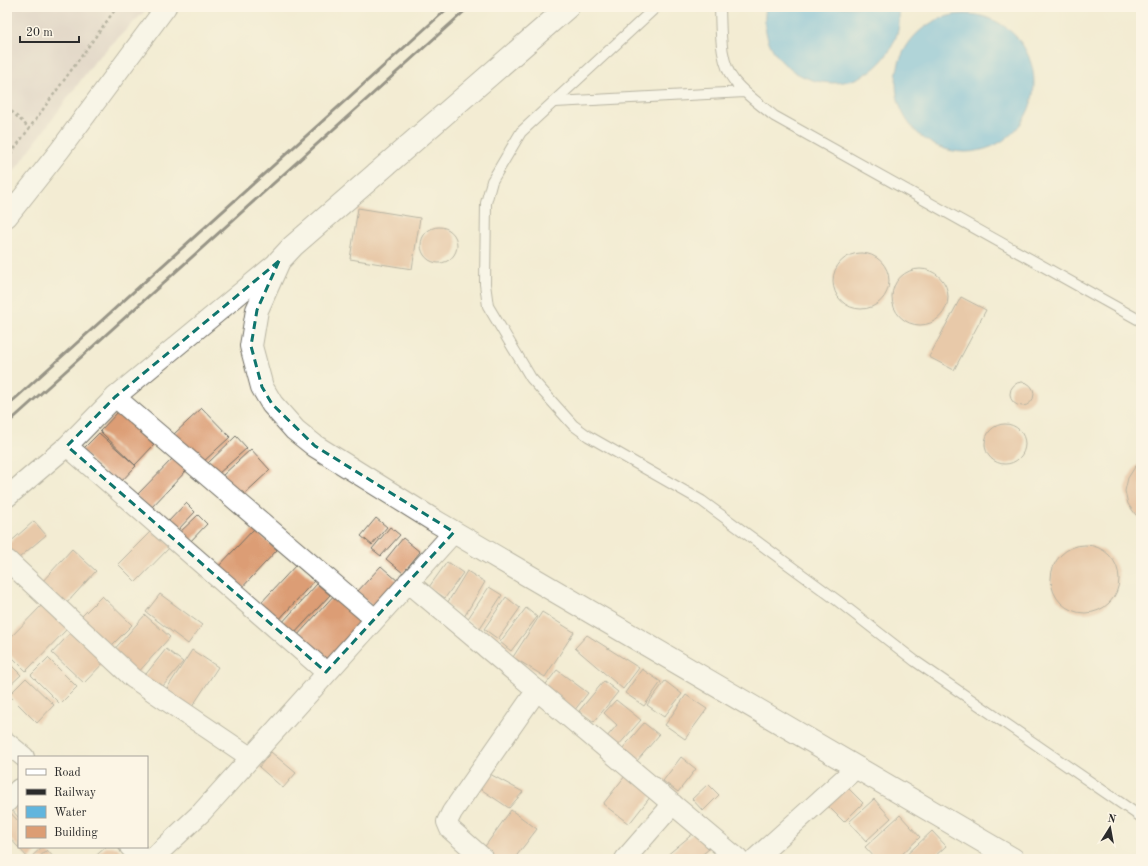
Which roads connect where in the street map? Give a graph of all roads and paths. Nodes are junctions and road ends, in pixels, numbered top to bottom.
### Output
1 (116, 7) edge
2 (166, 7) edge
3 (568, 7) edge
4 (656, 7) edge
5 (720, 7) edge
6 (744, 92) junction
7 (555, 102) junction
8 (7, 107) edge
9 (29, 128) junction
10 (7, 159) edge
11 (7, 217) edge
12 (279, 261) junction
13 (1141, 322) edge
14 (115, 397) junction
15 (66, 446) junction
16 (7, 496) edge
17 (454, 532) junction
18 (7, 560) edge
19 (408, 582) junction
20 (375, 619) junction
21 (326, 672) junction
22 (537, 690) junction
23 (7, 743) edge
24 (23, 756) edge
25 (250, 757) junction
26 (857, 767) junction
27 (18, 790) edge
28 (7, 802) edge
29 (673, 804) junction
30 (1141, 817) edge
31 (131, 848) edge
32 (1010, 858) edge
33 (145, 859) edge
34 (152, 859) edge
35 (484, 859) edge
36 (625, 859) edge
37 (738, 859) edge
38 (755, 859) edge

1 - 9 path
2 - 11 street
3 - 12 street
4 - 7 lane
5 - 6 lane
6 - 7 lane
6 - 13 lane
7 - 30 lane
8 - 9 path
9 - 10 path
12 - 14 street
12 - 17 street
14 - 15 street
14 - 20 street
15 - 16 street
15 - 21 street
17 - 19 street
17 - 26 street
18 - 25 street
19 - 20 street
19 - 22 street
20 - 21 street
21 - 25 street
22 - 29 street
22 - 35 street
23 - 24 street
25 - 34 street
26 - 32 street
26 - 38 street
27 - 28 street
29 - 36 street
29 - 37 street
31 - 33 street

